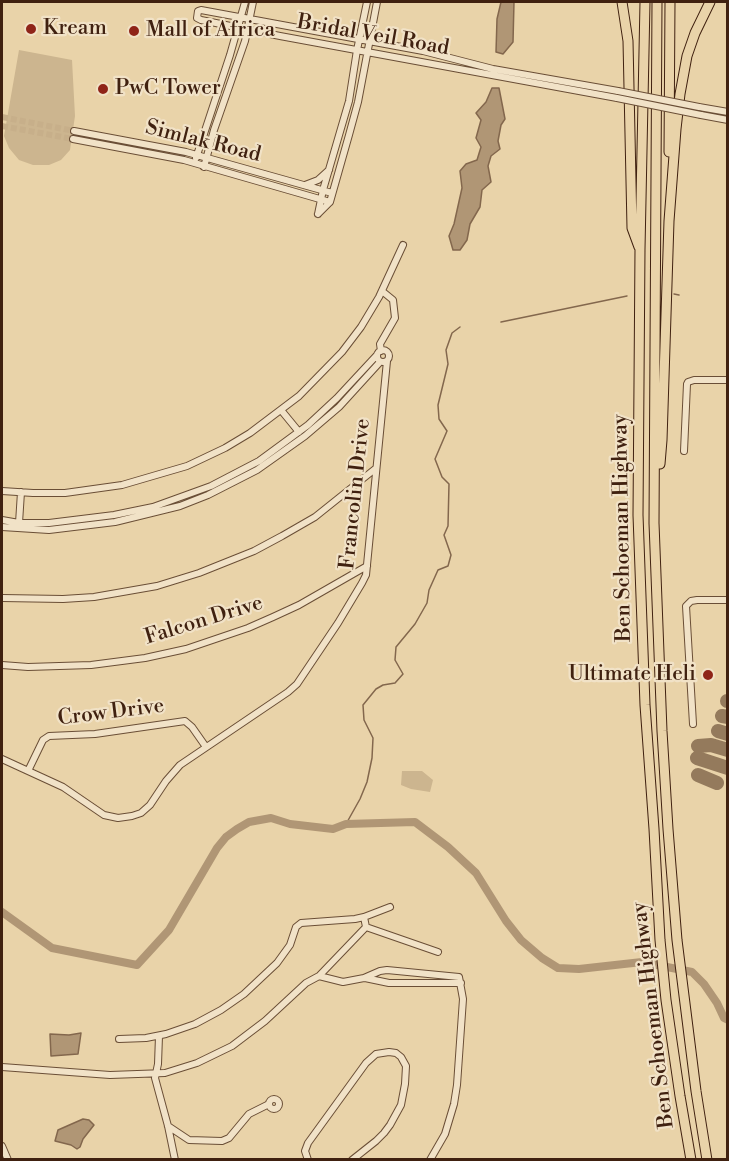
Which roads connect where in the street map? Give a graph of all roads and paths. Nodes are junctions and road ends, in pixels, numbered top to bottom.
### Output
1 (245, 2) edge
2 (253, 2) edge
3 (367, 2) edge
4 (377, 2) edge
5 (622, 2) edge
6 (645, 2) edge
7 (657, 2) edge
8 (670, 2) edge
9 (710, 2) edge
10 (240, 18) junction
11 (249, 20) junction
12 (238, 28) junction
13 (247, 30) junction
14 (360, 39) junction
15 (370, 41) junction
16 (357, 50) junction
17 (367, 52) junction
18 (617, 94) junction
19 (700, 111) junction
20 (728, 112) edge
21 (728, 120) edge
22 (196, 155) junction
23 (206, 158) junction
24 (194, 164) junction
25 (204, 167) junction
26 (329, 170) junction
27 (304, 185) junction
28 (323, 190) junction
29 (332, 193) junction
30 (321, 200) junction
31 (330, 202) junction
32 (669, 221) junction
33 (403, 245) dead end
34 (640, 249) junction
35 (382, 291) junction
36 (381, 357) junction
37 (728, 380) edge
38 (281, 410) junction
39 (299, 432) junction
40 (289, 444) junction
41 (684, 451) dead end
42 (375, 469) junction
43 (225, 478) junction
44 (228, 486) junction
45 (2, 491) edge
46 (21, 492) junction
47 (178, 498) junction
48 (180, 506) junction
49 (115, 519) junction
50 (2, 520) edge
51 (19, 523) junction
52 (654, 523) junction
53 (2, 527) edge
54 (49, 527) junction
55 (367, 566) junction
56 (2, 598) edge
57 (728, 600) edge
58 (2, 665) edge
59 (693, 724) dead end
60 (206, 747) junction
61 (2, 759) edge
62 (28, 771) junction
63 (390, 907) dead end
64 (364, 917) junction
65 (366, 927) junction
66 (438, 952) dead end
67 (404, 972) junction
68 (319, 976) junction
69 (364, 978) junction
70 (460, 980) junction
71 (403, 983) junction
72 (159, 1036) junction
73 (119, 1039) dead end
74 (2, 1067) edge
75 (155, 1075) junction
76 (269, 1104) dead end
77 (168, 1126) junction
78 (2, 1146) edge
79 (5, 1158) edge
80 (175, 1160) edge
81 (308, 1160) edge
82 (352, 1160) edge
83 (430, 1160) edge
84 (691, 1160) edge
85 (707, 1160) edge

1 - 10 street
2 - 11 street
3 - 14 street
4 - 15 street
5 - 34 highway
6 - 34 highway, Ben Schoeman Highway
7 - 52 highway, Ben Schoeman Highway
8 - 32 highway
9 - 32 highway
10 - 11 street, Bridal Veil Road
10 - 12 street
10 - 12 street, Bridal Veil Road
11 - 13 street
11 - 14 street, Bridal Veil Road
12 - 13 street, Bridal Veil Road
12 - 22 street
13 - 16 street, Bridal Veil Road
13 - 23 street
14 - 15 street, Bridal Veil Road
14 - 16 street
15 - 17 street
15 - 18 street, Bridal Veil Road
16 - 17 street, Bridal Veil Road
16 - 26 street
17 - 18 street, Bridal Veil Road
17 - 29 street
18 - 19 street, Bridal Veil Road, bridge
19 - 20 street, Bridal Veil Road
19 - 21 street, Bridal Veil Road
22 - 23 street, Simlak Road
22 - 24 street
22 - 24 street, Simlak Road
23 - 25 street
23 - 27 street, Simlak Road
24 - 25 street, Simlak Road
25 - 30 street, Simlak Road
26 - 27 street
26 - 28 street
27 - 28 street, Simlak Road
28 - 29 street, Simlak Road
28 - 30 street
29 - 31 street
30 - 31 street
30 - 31 street
32 - 52 highway
33 - 35 street
34 - 84 highway, Ben Schoeman Highway
35 - 36 street
35 - 38 street
36 - 39 street
36 - 40 street
36 - 42 street, Francolin Drive
37 - 41 street
38 - 39 street
38 - 46 street
39 - 40 street
40 - 43 street
40 - 44 street
42 - 55 street, Francolin Drive
42 - 56 street
43 - 44 street
43 - 47 street
44 - 48 street
45 - 46 street
46 - 51 street
47 - 48 street
47 - 49 street
48 - 49 street
49 - 54 street
50 - 51 street
51 - 54 street
52 - 85 highway, Ben Schoeman Highway
53 - 54 street
55 - 58 street, Falcon Drive
55 - 60 street, Francolin Drive
57 - 59 street
60 - 62 street, Crow Drive
60 - 62 street, Francolin Drive
61 - 62 street, Francolin Drive
63 - 64 street
64 - 65 street
64 - 72 street
65 - 66 street
65 - 68 street
67 - 69 street
67 - 70 street
67 - 71 street
68 - 69 street
68 - 75 street
69 - 71 street
70 - 71 street
70 - 83 street
72 - 73 street
72 - 75 street
74 - 75 street
75 - 77 street
76 - 77 street
77 - 80 street
78 - 79 street
81 - 82 street

